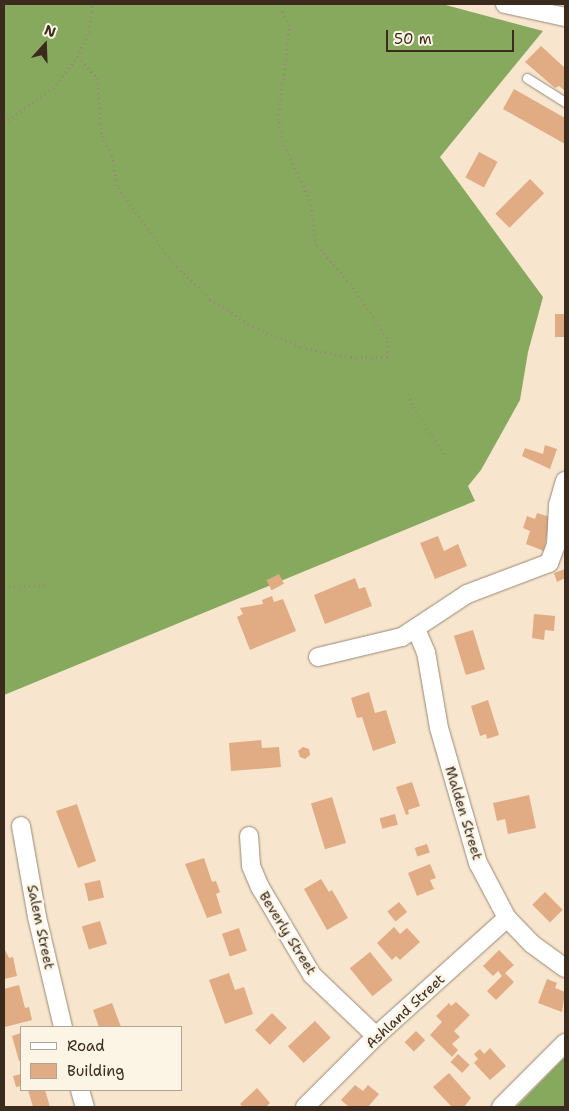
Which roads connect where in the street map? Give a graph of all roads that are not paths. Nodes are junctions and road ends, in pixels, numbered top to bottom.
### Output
1 (505, 4) edge
2 (565, 17) edge
3 (527, 78) dead end
4 (565, 102) edge
5 (565, 481) edge
6 (416, 629) junction
7 (318, 656) dead end
8 (22, 826) dead end
9 (249, 836) dead end
10 (507, 918) junction
11 (565, 968) edge
12 (63, 1026) edge
13 (376, 1036) junction
14 (565, 1043) edge
15 (80, 1091) edge
16 (85, 1107) edge
17 (305, 1107) edge
18 (500, 1107) edge

1 - 2 street
3 - 4 lane
5 - 6 street
6 - 7 street
6 - 10 street, Malden Street
8 - 12 street, Salem Street
9 - 13 street, Beverly Street
10 - 11 street, Malden Street
10 - 13 street, Ashland Street
13 - 17 street, Ashland Street
14 - 18 street
15 - 16 street

